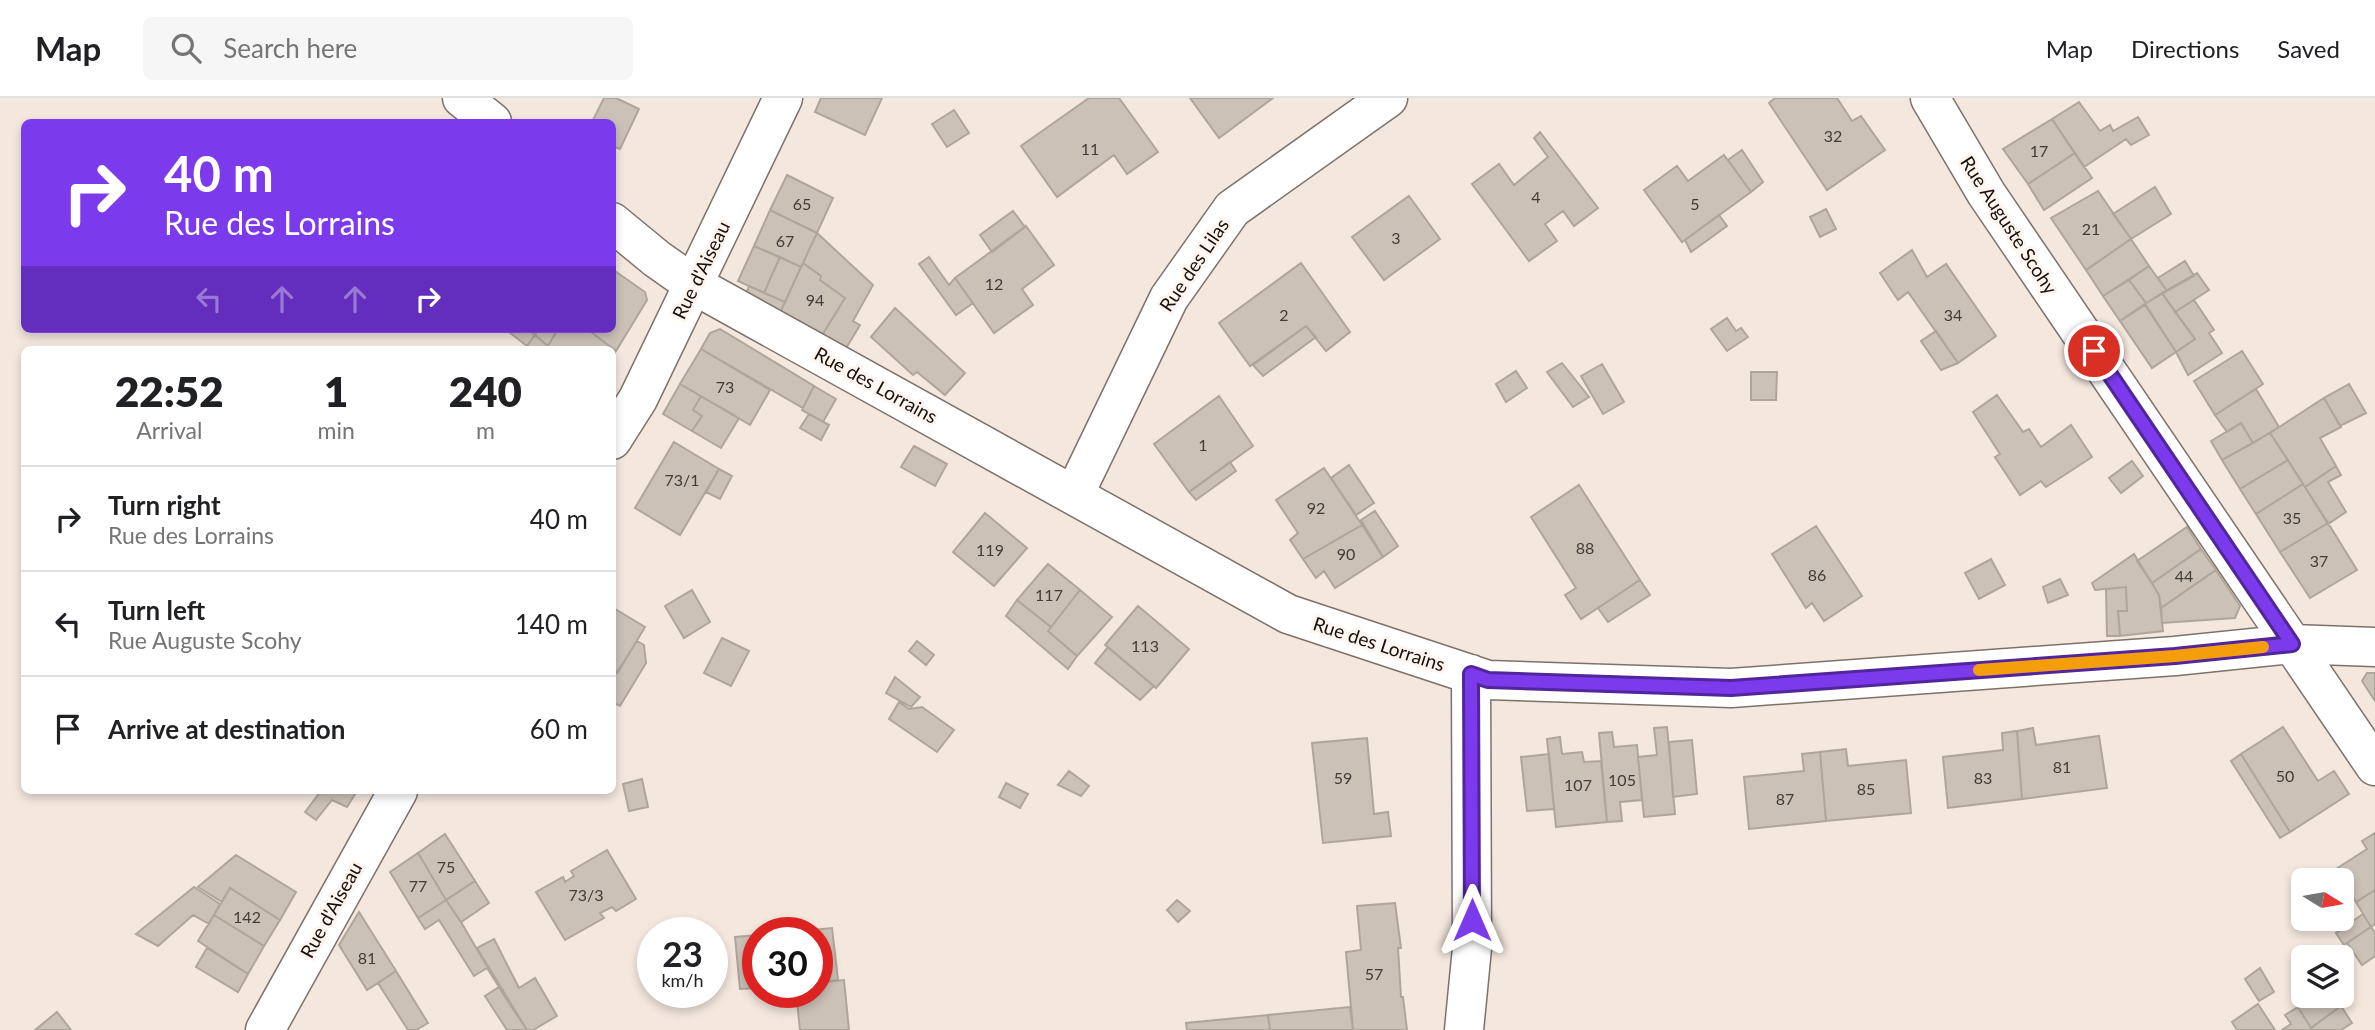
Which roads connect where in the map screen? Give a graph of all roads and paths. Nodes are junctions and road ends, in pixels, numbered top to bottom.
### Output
1 (462, 98) edge
2 (783, 98) edge
3 (1388, 98) edge
4 (1930, 98) edge
5 (488, 119) edge
6 (616, 225) edge
7 (694, 285) junction
8 (616, 434) edge
9 (1074, 495) junction
10 (2292, 644) junction
11 (2375, 648) edge
12 (1479, 677) junction
13 (2375, 766) edge
14 (396, 794) edge
15 (265, 1030) edge
16 (1465, 1030) edge

1 - 5 street
2 - 7 street, Rue d'Aiseau
3 - 9 street, Rue des Lilas
4 - 10 street, Rue Auguste Scohy
6 - 7 street, Rue des Lorrains
7 - 8 street, Rue d'Aiseau
7 - 9 street, Rue des Lorrains
9 - 12 street, Rue des Lorrains
10 - 11 street, Rue des Lorrains
10 - 12 street, Rue des Lorrains
10 - 13 street, Rue Auguste Scohy
12 - 16 street
14 - 15 street, Rue d'Aiseau

